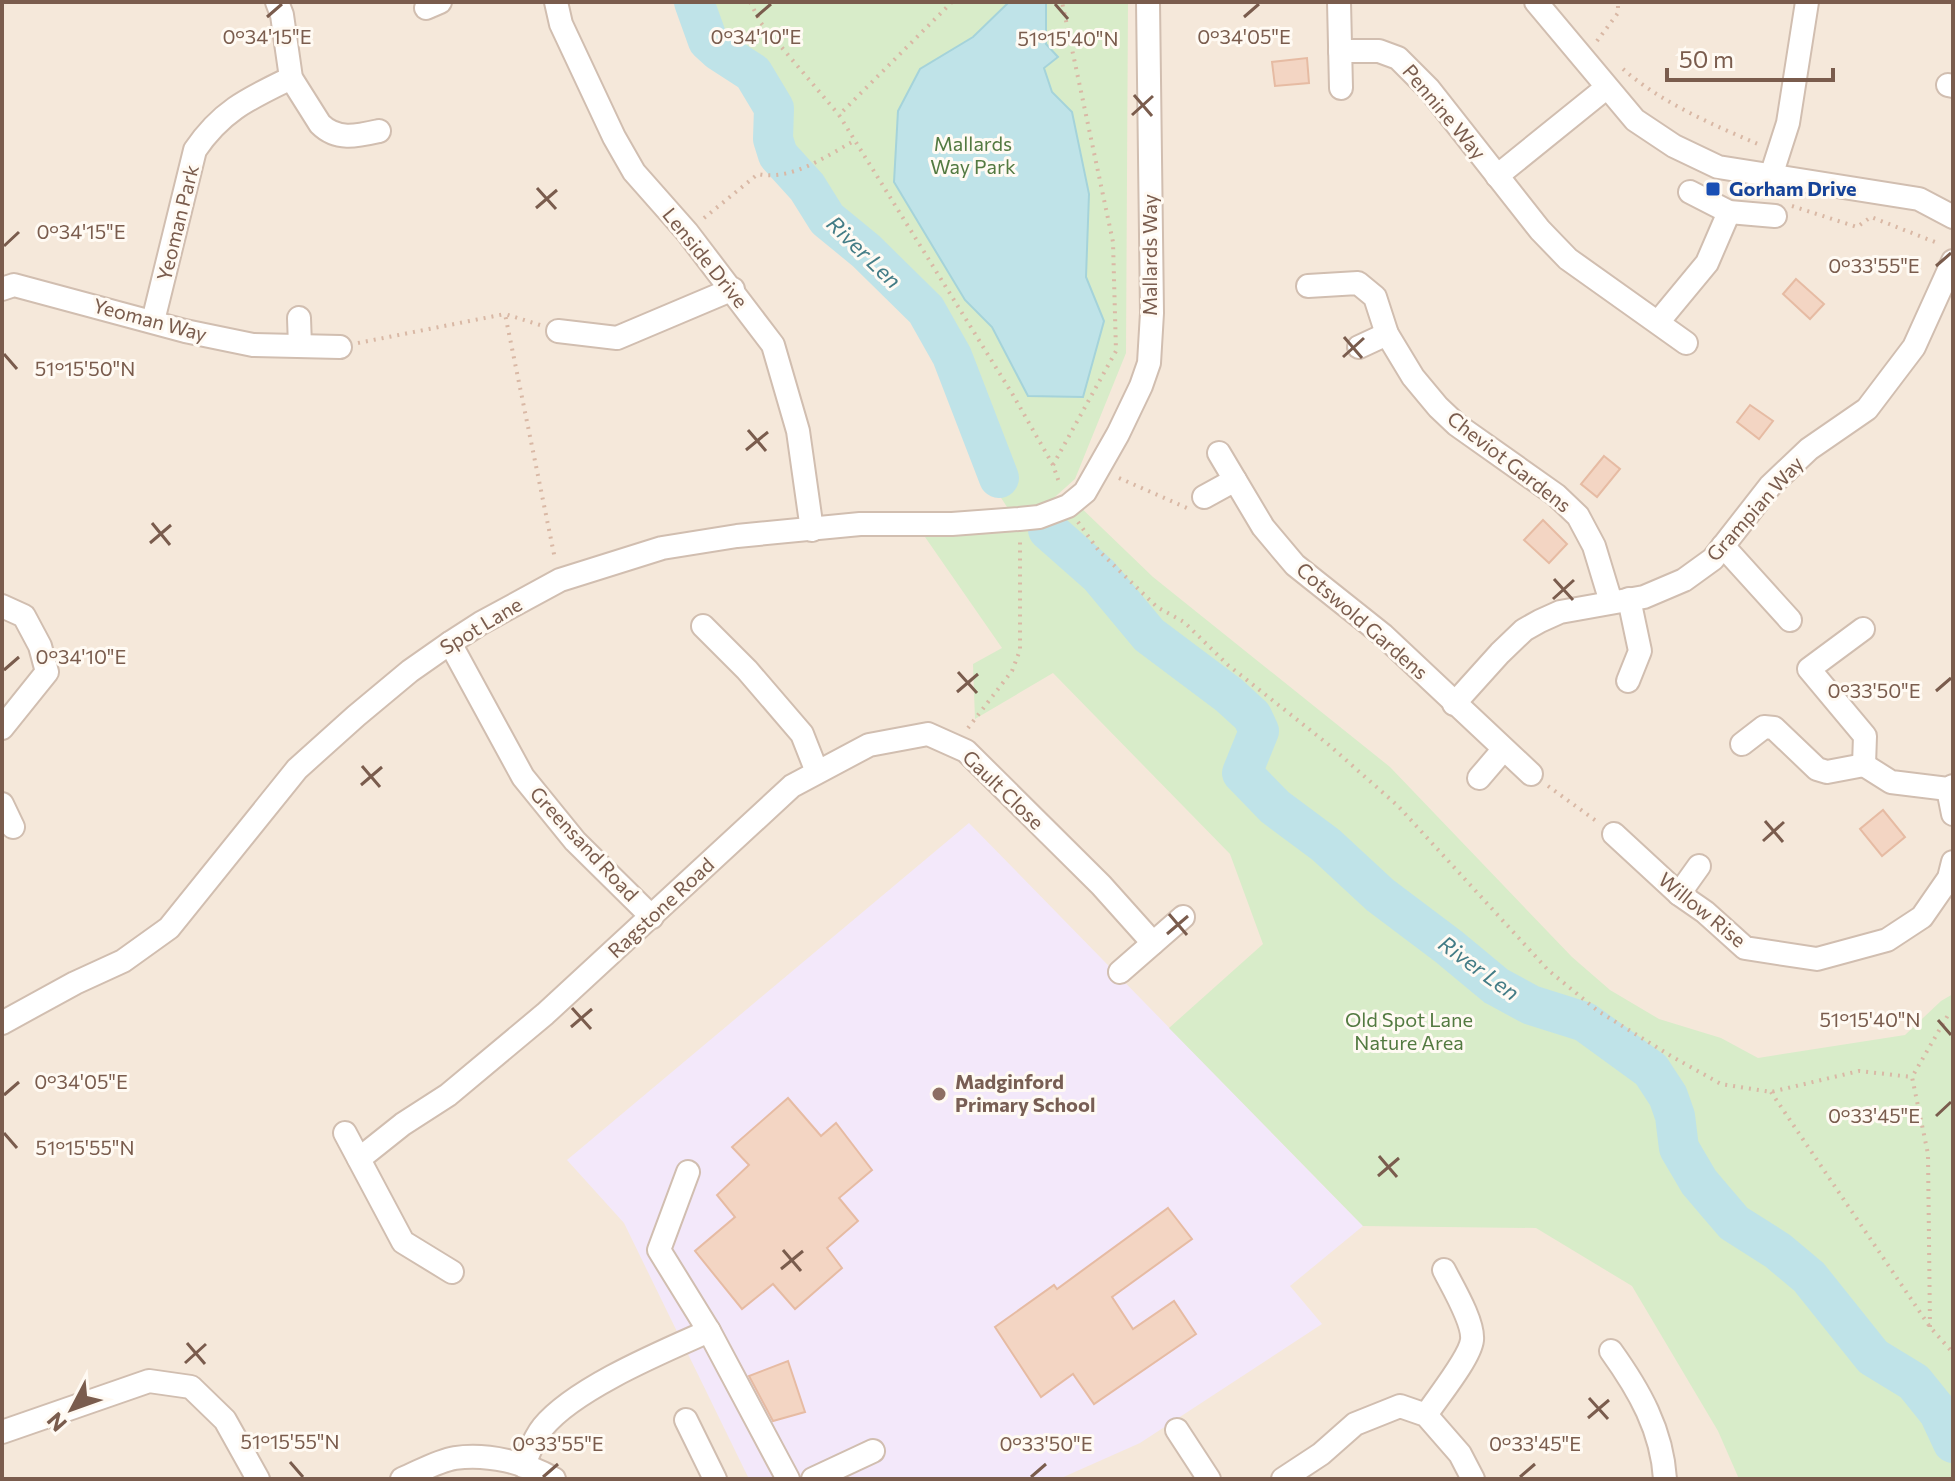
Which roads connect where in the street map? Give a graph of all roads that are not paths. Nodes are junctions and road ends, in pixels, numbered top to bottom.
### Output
1 (277, 2) edge
2 (556, 2) edge
3 (1148, 2) edge
4 (1339, 2) edge
5 (1536, 2) edge
6 (1807, 2) edge
7 (1340, 51) junction
8 (291, 78) junction
9 (1341, 88) dead end
10 (1606, 88) junction
11 (379, 131) dead end
12 (1497, 176) junction
13 (1771, 176) junction
14 (1690, 192) dead end
15 (1729, 212) junction
16 (1775, 216) road end
17 (1953, 217) edge
18 (1953, 261) edge
19 (1308, 286) dead end
20 (2, 289) edge
21 (733, 289) junction
22 (299, 318) dead end
23 (153, 321) junction
24 (1659, 321) junction
25 (558, 331) road end
26 (1387, 334) junction
27 (1686, 343) dead end
28 (300, 346) junction
29 (340, 347) road end
30 (1359, 347) dead end
31 (1219, 453) dead end
32 (1235, 480) junction
33 (1204, 497) road end
34 (1076, 499) joint
35 (812, 530) junction
36 (1723, 546) junction
37 (1620, 601) junction
38 (2, 606) edge
39 (1790, 620) dead end
40 (703, 626) dead end
41 (1863, 629) dead end
42 (450, 643) junction
43 (1628, 681) dead end
44 (1454, 704) junction
45 (2, 728) edge
46 (1742, 744) dead end
47 (1503, 750) junction
48 (1864, 765) junction
49 (817, 772) junction
50 (1531, 774) road end
51 (1479, 778) dead end
52 (1950, 788) edge
53 (2, 804) edge
54 (1953, 814) edge
55 (13, 827) dead end
56 (1614, 834) road end
57 (1953, 862) edge
58 (1699, 866) dead end
59 (1679, 894) junction
60 (652, 917) junction
61 (1183, 917) dead end
62 (1153, 943) junction
63 (1120, 972) dead end
64 (2, 1023) edge
65 (345, 1133) dead end
66 (359, 1159) junction
67 (688, 1172) dead end
68 (1444, 1270) dead end
69 (452, 1272) dead end
70 (709, 1331) junction
71 (1611, 1351) dead end
72 (1426, 1415) junction
73 (686, 1420) dead end
74 (1177, 1430) dead end
75 (2, 1432) edge
76 (873, 1451) dead end
77 (523, 1466) junction
78 (258, 1479) edge
79 (402, 1479) edge
80 (554, 1479) edge
81 (715, 1479) edge
82 (788, 1479) edge
83 (813, 1479) edge
84 (1209, 1479) edge
85 (1283, 1479) edge
86 (1473, 1479) edge
87 (1665, 1479) edge

1 - 8 street
2 - 21 street, Lenside Drive
3 - 34 street, Mallards Way
4 - 7 street
5 - 10 street
6 - 13 street
7 - 9 street
7 - 12 street, Pennine Way
8 - 11 street
8 - 23 street, Yeoman Park
10 - 12 street, Pennine Way
10 - 13 street
12 - 24 street, Pennine Way
13 - 17 street
14 - 15 street
15 - 16 street
15 - 24 street
18 - 36 street, Grampian Way
19 - 26 street, Cheviot Gardens
20 - 23 street, Yeoman Way
21 - 25 street
21 - 35 street, Lenside Drive
22 - 28 street
23 - 28 street, Yeoman Way
24 - 27 street, Pennine Way
26 - 30 street
26 - 37 street, Cheviot Gardens
28 - 29 street, Yeoman Way
31 - 32 street, Cotswold Gardens
32 - 33 street
32 - 44 street, Cotswold Gardens
34 - 35 street, Spot Lane
35 - 42 street, Spot Lane
36 - 37 street, Grampian Way
36 - 39 street
37 - 43 street, Cheviot Gardens
37 - 44 street, Grampian Way
38 - 45 street
40 - 49 street
41 - 48 street
42 - 60 street, Greensand Road
42 - 64 street, Spot Lane
44 - 47 street, Cotswold Gardens
46 - 48 street
47 - 50 street, Cotswold Gardens
47 - 51 street
48 - 52 street
49 - 60 street, Ragstone Road
49 - 62 street, Gault Close
52 - 54 street
53 - 55 street
56 - 59 street, Willow Rise
57 - 59 street, Willow Rise
58 - 59 street
60 - 66 street, Ragstone Road
61 - 62 street
62 - 63 street
65 - 66 street
66 - 69 street
67 - 70 street
68 - 72 street
70 - 77 street
70 - 82 street
71 - 87 street
72 - 85 street
72 - 86 street
73 - 81 street
74 - 84 street
75 - 78 street
76 - 83 street
77 - 79 street
77 - 80 street

